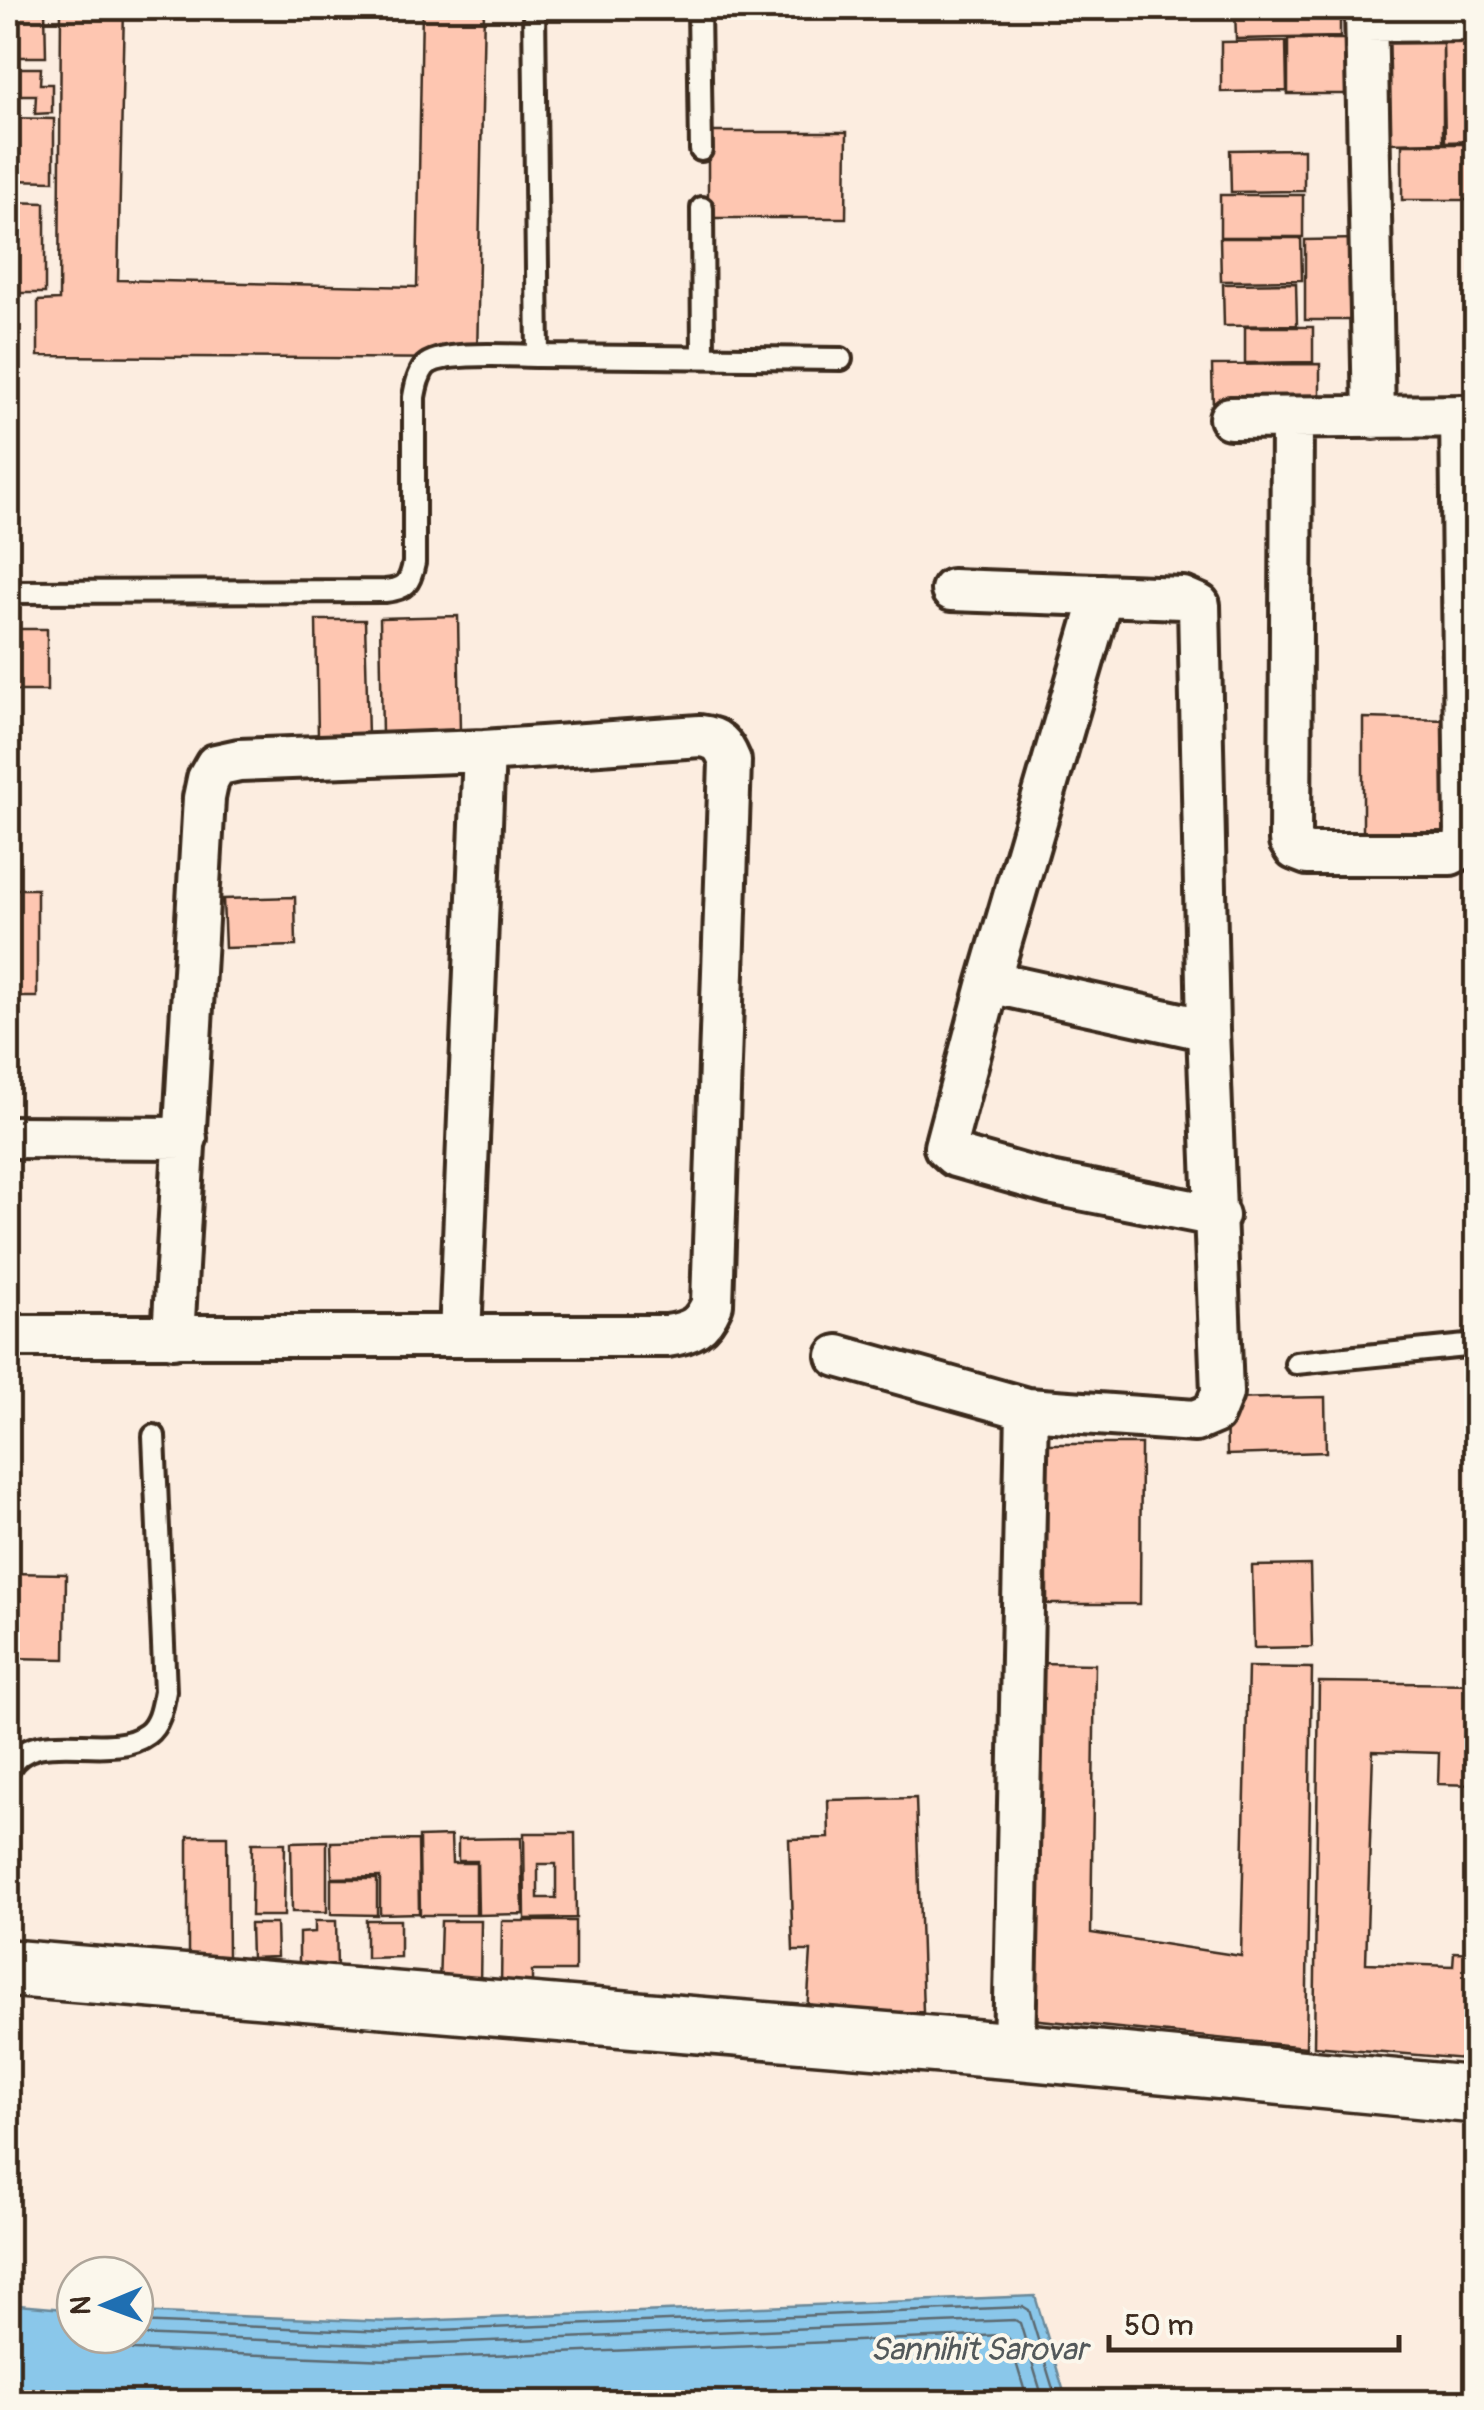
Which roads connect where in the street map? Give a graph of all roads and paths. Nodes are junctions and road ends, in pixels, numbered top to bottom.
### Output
1 (534, 8) edge
2 (700, 8) edge
3 (1366, 14) edge
4 (1476, 20) edge
5 (700, 150) dead end
6 (702, 208) dead end
7 (538, 356) junction
8 (703, 357) junction
9 (840, 359) dead end
10 (1469, 416) edge
11 (1230, 418) dead end
12 (1292, 418) junction
13 (1374, 418) junction
14 (952, 590) dead end
15 (8, 592) edge
16 (1102, 595) junction
17 (484, 751) junction
18 (988, 982) junction
19 (1208, 1030) junction
20 (8, 1137) edge
21 (186, 1138) junction
22 (1218, 1216) junction
23 (8, 1336) edge
24 (460, 1336) junction
25 (173, 1337) junction
26 (1476, 1345) edge
27 (838, 1356) dead end
28 (1296, 1363) dead end
29 (1027, 1409) junction
30 (154, 1436) dead end
31 (8, 1770) edge
32 (8, 1968) edge
33 (1014, 2051) junction
34 (1476, 2095) edge

1 - 7 lane
2 - 5 lane
3 - 4 street
3 - 13 street
6 - 8 lane
7 - 8 lane
7 - 15 lane
8 - 9 lane
10 - 12 street
10 - 13 street
11 - 12 street
12 - 13 street
14 - 16 street
16 - 18 street
16 - 19 street
17 - 21 street
17 - 24 street
17 - 24 street
18 - 19 street
18 - 22 street
19 - 22 street
20 - 21 street
21 - 25 street
22 - 29 street
23 - 25 street
24 - 25 street
26 - 28 lane
27 - 29 street
29 - 33 street
30 - 31 lane
32 - 33 street
33 - 34 street

